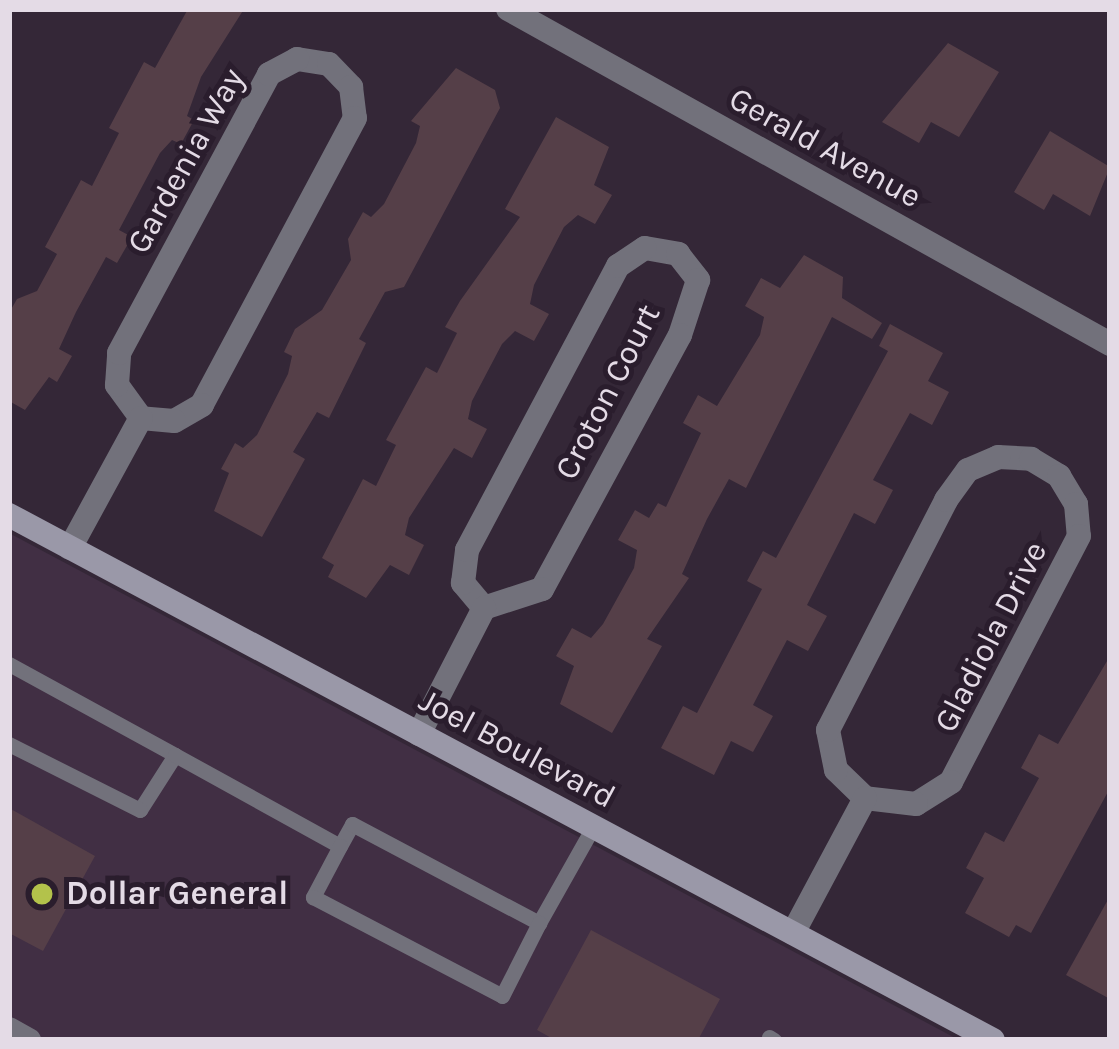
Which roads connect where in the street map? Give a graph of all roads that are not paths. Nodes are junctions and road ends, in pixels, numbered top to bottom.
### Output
1 (508, 9) edge
2 (1110, 344) edge
3 (141, 418) junction
4 (9, 515) edge
5 (70, 548) junction
6 (484, 608) junction
7 (9, 664) edge
8 (418, 734) junction
9 (9, 744) edge
10 (175, 755) junction
11 (865, 798) junction
12 (592, 827) junction
13 (340, 846) junction
14 (539, 923) junction
15 (793, 933) junction
16 (9, 1029) edge
17 (29, 1040) edge
18 (993, 1040) edge

1 - 2 street, Gerald Avenue
3 - 3 street, Gardenia Way
3 - 5 street
4 - 5 main road, Joel Boulevard
5 - 8 main road, Joel Boulevard
6 - 6 street, Croton Court
6 - 8 street
7 - 10 lane
8 - 12 main road, Joel Boulevard
9 - 10 lane
10 - 13 lane
11 - 11 street, Gladiola Drive
11 - 15 street
12 - 14 lane
12 - 15 main road, Joel Boulevard
13 - 14 lane
13 - 14 lane
15 - 18 main road, Joel Boulevard
16 - 17 street

